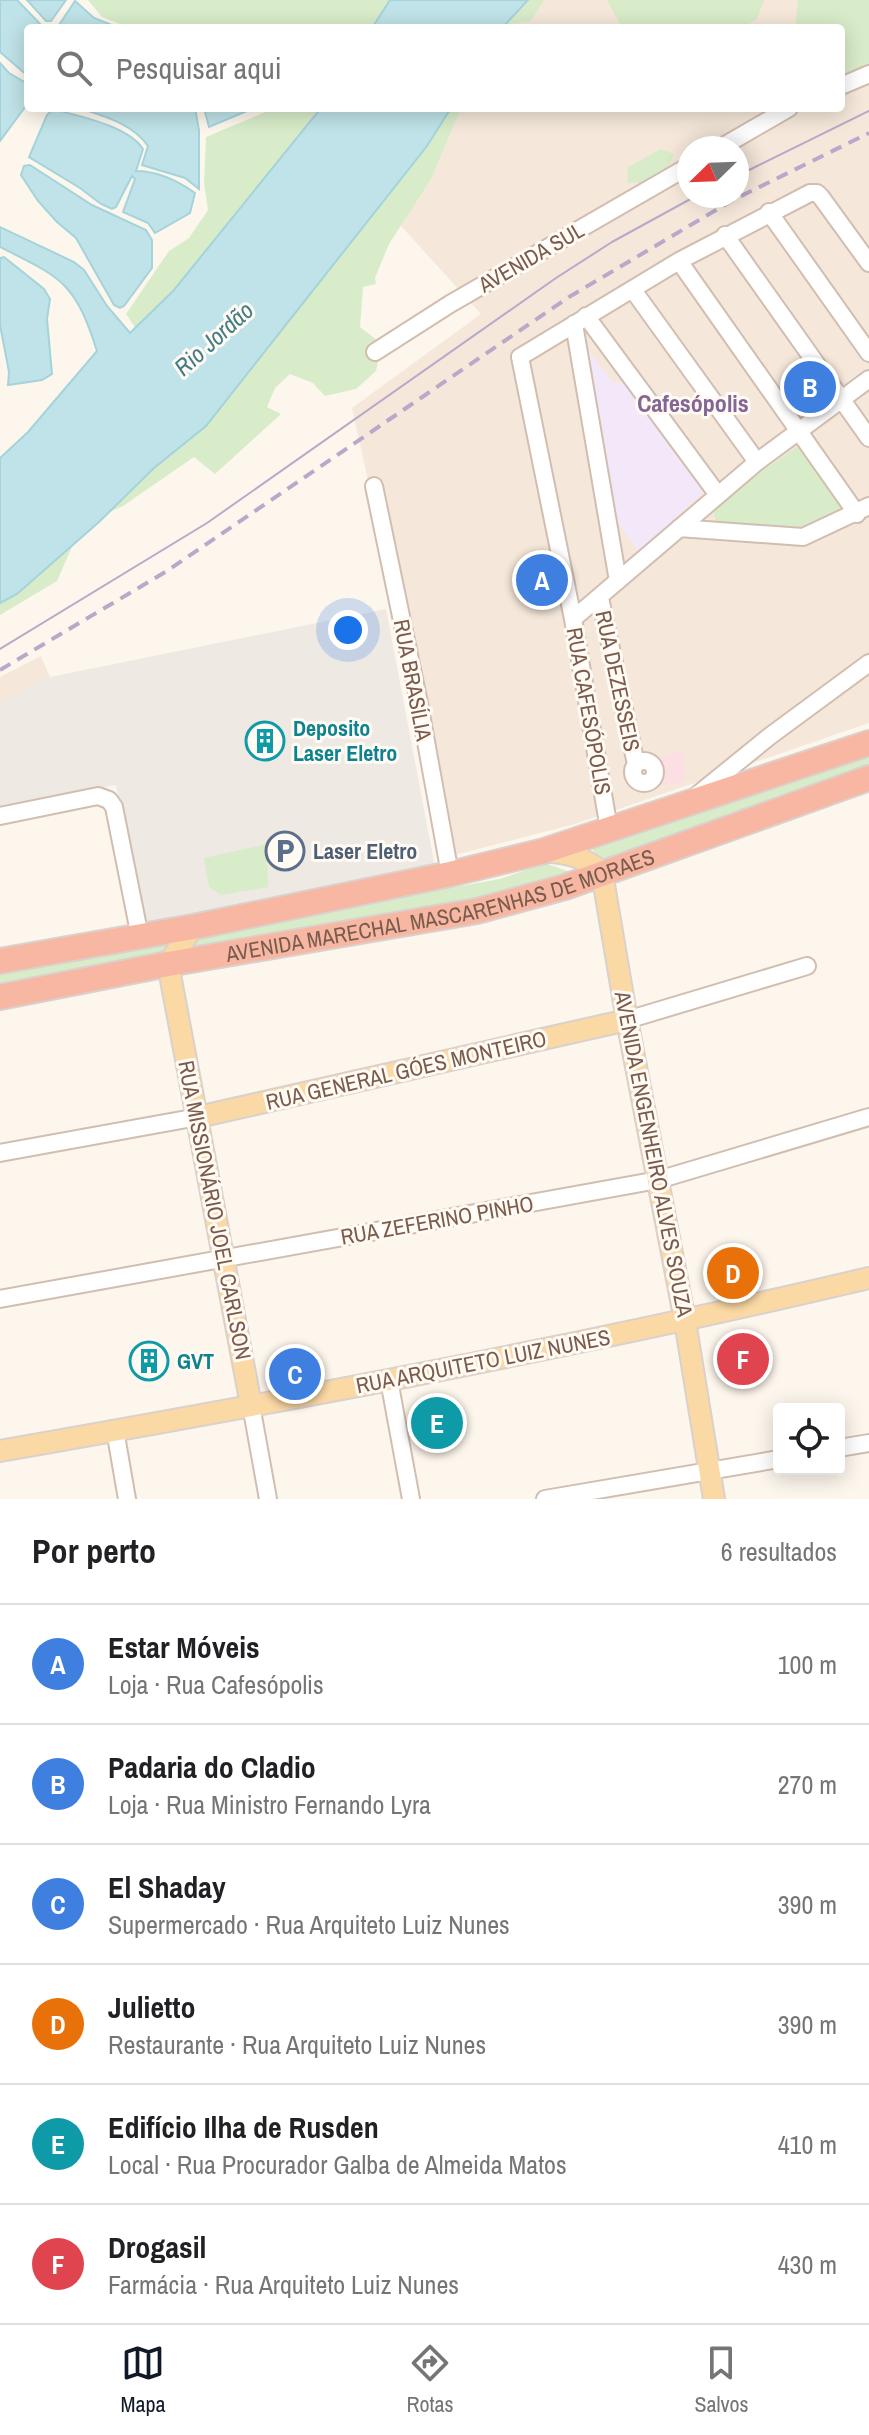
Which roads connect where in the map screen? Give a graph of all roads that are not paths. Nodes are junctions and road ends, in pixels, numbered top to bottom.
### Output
1 (869, 74) edge
2 (845, 84) edge
3 (782, 112) edge
4 (741, 136) edge
5 (677, 173) edge
6 (769, 212) junction
7 (725, 235) junction
8 (679, 261) junction
9 (869, 263) edge
10 (633, 290) junction
11 (580, 320) junction
12 (375, 352) dead end
13 (869, 353) edge
14 (869, 379) edge
15 (842, 399) junction
16 (799, 431) junction
17 (869, 438) edge
18 (757, 462) junction
19 (374, 486) dead end
20 (718, 495) junction
21 (863, 510) edge
22 (679, 528) junction
23 (618, 581) junction
24 (600, 598) junction
25 (573, 619) junction
26 (869, 663) edge
27 (869, 743) edge
28 (636, 764) dead end
29 (869, 778) edge
30 (685, 805) junction
31 (0, 816) edge
32 (609, 829) junction
33 (544, 851) junction
34 (602, 873) junction
35 (450, 874) junction
36 (193, 927) junction
37 (140, 937) junction
38 (0, 961) edge
39 (168, 964) junction
40 (807, 966) dead end
41 (0, 997) edge
42 (627, 1020) junction
43 (198, 1117) junction
44 (869, 1117) edge
45 (0, 1153) edge
46 (658, 1180) junction
47 (224, 1259) junction
48 (869, 1278) edge
49 (0, 1299) edge
50 (685, 1321) junction
51 (389, 1380) junction
52 (251, 1405) junction
53 (115, 1430) junction
54 (869, 1443) edge
55 (845, 1447) edge
56 (0, 1451) edge
57 (773, 1460) edge
58 (708, 1471) junction
59 (127, 1499) edge
60 (268, 1499) edge
61 (411, 1499) edge
62 (545, 1499) edge
63 (714, 1499) edge

1 - 2 street
3 - 4 street
5 - 12 street, AVENIDA SUL
6 - 7 street
6 - 9 street
6 - 13 street
7 - 8 street
7 - 15 street
8 - 10 street
8 - 16 street
10 - 11 street
10 - 18 street
11 - 20 street
11 - 23 street
11 - 25 street, RUA CAFESÓPOLIS
14 - 15 street
15 - 16 street
15 - 17 street
16 - 18 street
16 - 21 street
18 - 20 street
19 - 35 street, RUA BRASÍLIA
20 - 22 street
21 - 22 street
22 - 23 street
23 - 24 street
24 - 25 street
24 - 28 street, RUA DEZESSEIS
25 - 32 street, RUA CAFESÓPOLIS
26 - 30 street
27 - 30 highway, AVENIDA MARECHAL MASCARENHAS DE MORAES
29 - 34 highway, AVENIDA MARECHAL MASCARENHAS DE MORAES
30 - 32 highway, AVENIDA MARECHAL MASCARENHAS DE MORAES
31 - 37 street
32 - 33 highway, AVENIDA MARECHAL MASCARENHAS DE MORAES
33 - 34 main road
33 - 35 highway, AVENIDA MARECHAL MASCARENHAS DE MORAES
34 - 39 highway, AVENIDA MARECHAL MASCARENHAS DE MORAES
34 - 42 main road, AVENIDA ENGENHEIRO ALVES SOUZA
35 - 36 highway, AVENIDA MARECHAL MASCARENHAS DE MORAES
36 - 37 highway, AVENIDA MARECHAL MASCARENHAS DE MORAES
36 - 39 main road
37 - 38 highway, AVENIDA MARECHAL MASCARENHAS DE MORAES
39 - 41 highway, AVENIDA MARECHAL MASCARENHAS DE MORAES
39 - 43 main road, RUA MISSIONÁRIO JOEL CARLSON
40 - 42 street, RUA GENERAL GÓES MONTEIRO
42 - 43 main road, RUA GENERAL GÓES MONTEIRO
42 - 46 main road, AVENIDA ENGENHEIRO ALVES SOUZA
43 - 45 street, RUA GENERAL GÓES MONTEIRO
43 - 47 main road, RUA MISSIONÁRIO JOEL CARLSON
44 - 46 street, RUA ZEFERINO PINHO
46 - 47 street, RUA ZEFERINO PINHO
46 - 50 main road, AVENIDA ENGENHEIRO ALVES SOUZA
47 - 49 street, RUA ZEFERINO PINHO
47 - 52 main road, RUA MISSIONÁRIO JOEL CARLSON
48 - 50 main road, RUA ARQUITETO LUIZ NUNES
50 - 51 main road, RUA ARQUITETO LUIZ NUNES
50 - 58 main road, AVENIDA ENGENHEIRO ALVES SOUZA
51 - 52 main road, RUA ARQUITETO LUIZ NUNES
51 - 61 street
52 - 53 main road, RUA ARQUITETO LUIZ NUNES
52 - 60 street, RUA MISSIONÁRIO JOEL CARLSON
53 - 56 main road, RUA ARQUITETO LUIZ NUNES
53 - 59 street
54 - 55 street
57 - 58 street
58 - 62 street
58 - 63 main road, AVENIDA ENGENHEIRO ALVES SOUZA

